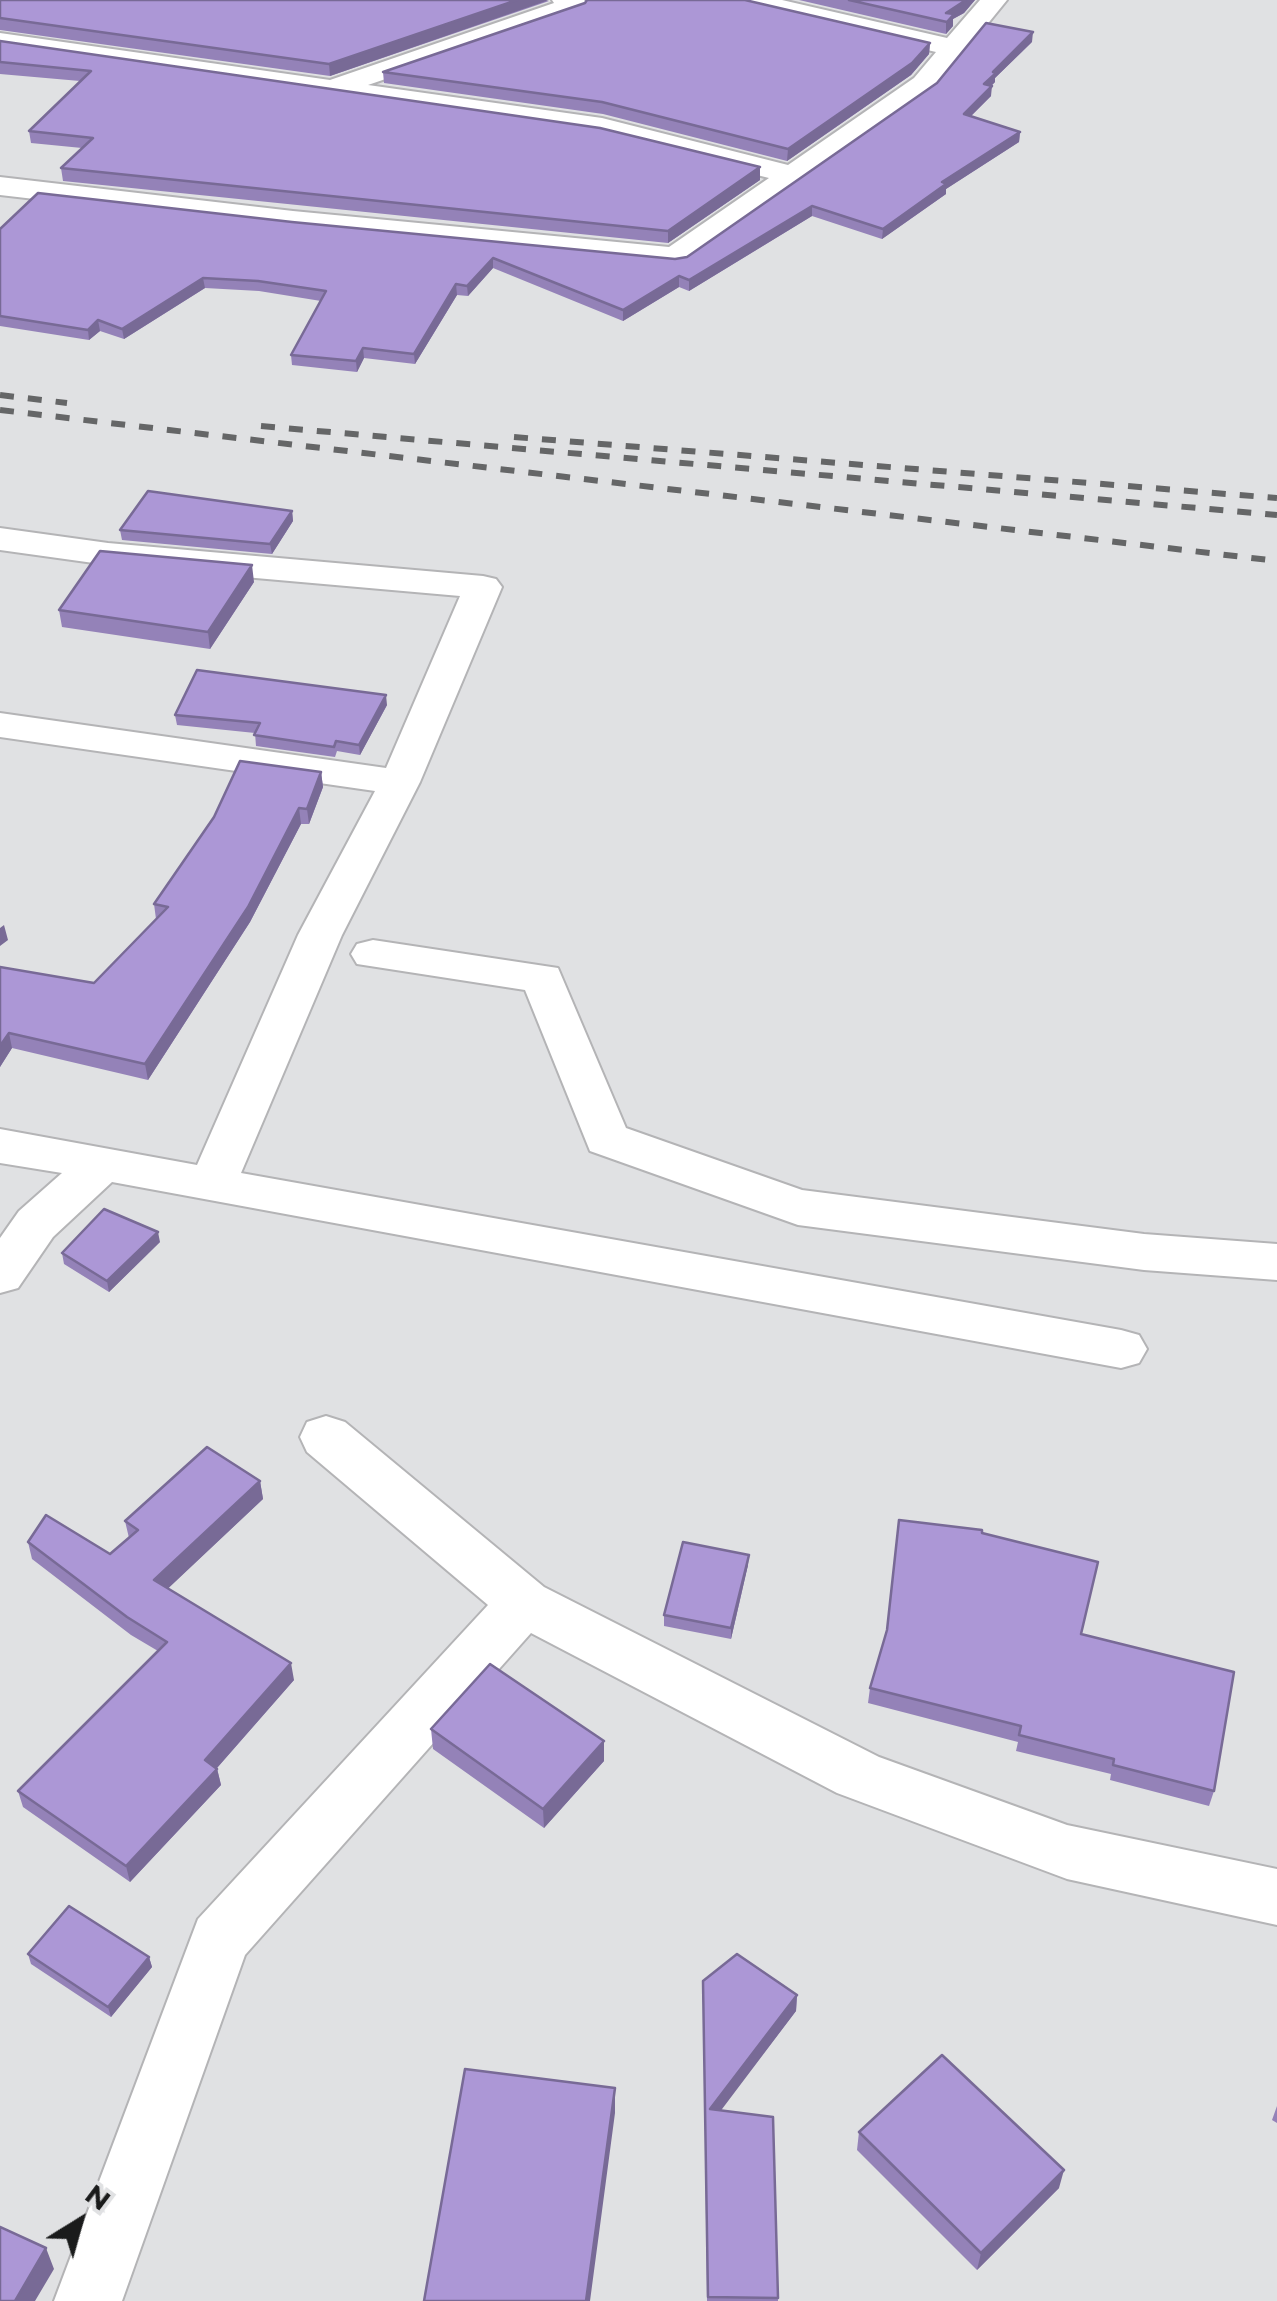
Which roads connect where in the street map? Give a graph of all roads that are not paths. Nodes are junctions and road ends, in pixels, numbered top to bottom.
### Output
1 (565, 0) edge
2 (747, 0) edge
3 (994, 0) edge
4 (0, 41) edge
5 (954, 48) junction
6 (332, 88) junction
7 (792, 176) junction
8 (0, 186) edge
9 (0, 538) edge
10 (0, 725) edge
11 (400, 782) junction
12 (373, 954) dead end
13 (0, 1146) edge
14 (103, 1162) junction
15 (212, 1185) junction
16 (1277, 1262) edge
17 (0, 1275) edge
18 (1122, 1348) dead end
19 (326, 1438) dead end
20 (524, 1603) junction
21 (1277, 1897) edge
22 (88, 2301) edge

1 - 6 street
2 - 5 street
3 - 5 street
4 - 6 street
5 - 7 street
6 - 7 street
7 - 8 street
9 - 11 street
10 - 11 street
11 - 15 street
12 - 16 street
13 - 14 street
14 - 15 street
14 - 17 street
15 - 18 street
19 - 20 street
20 - 21 street
20 - 22 street

